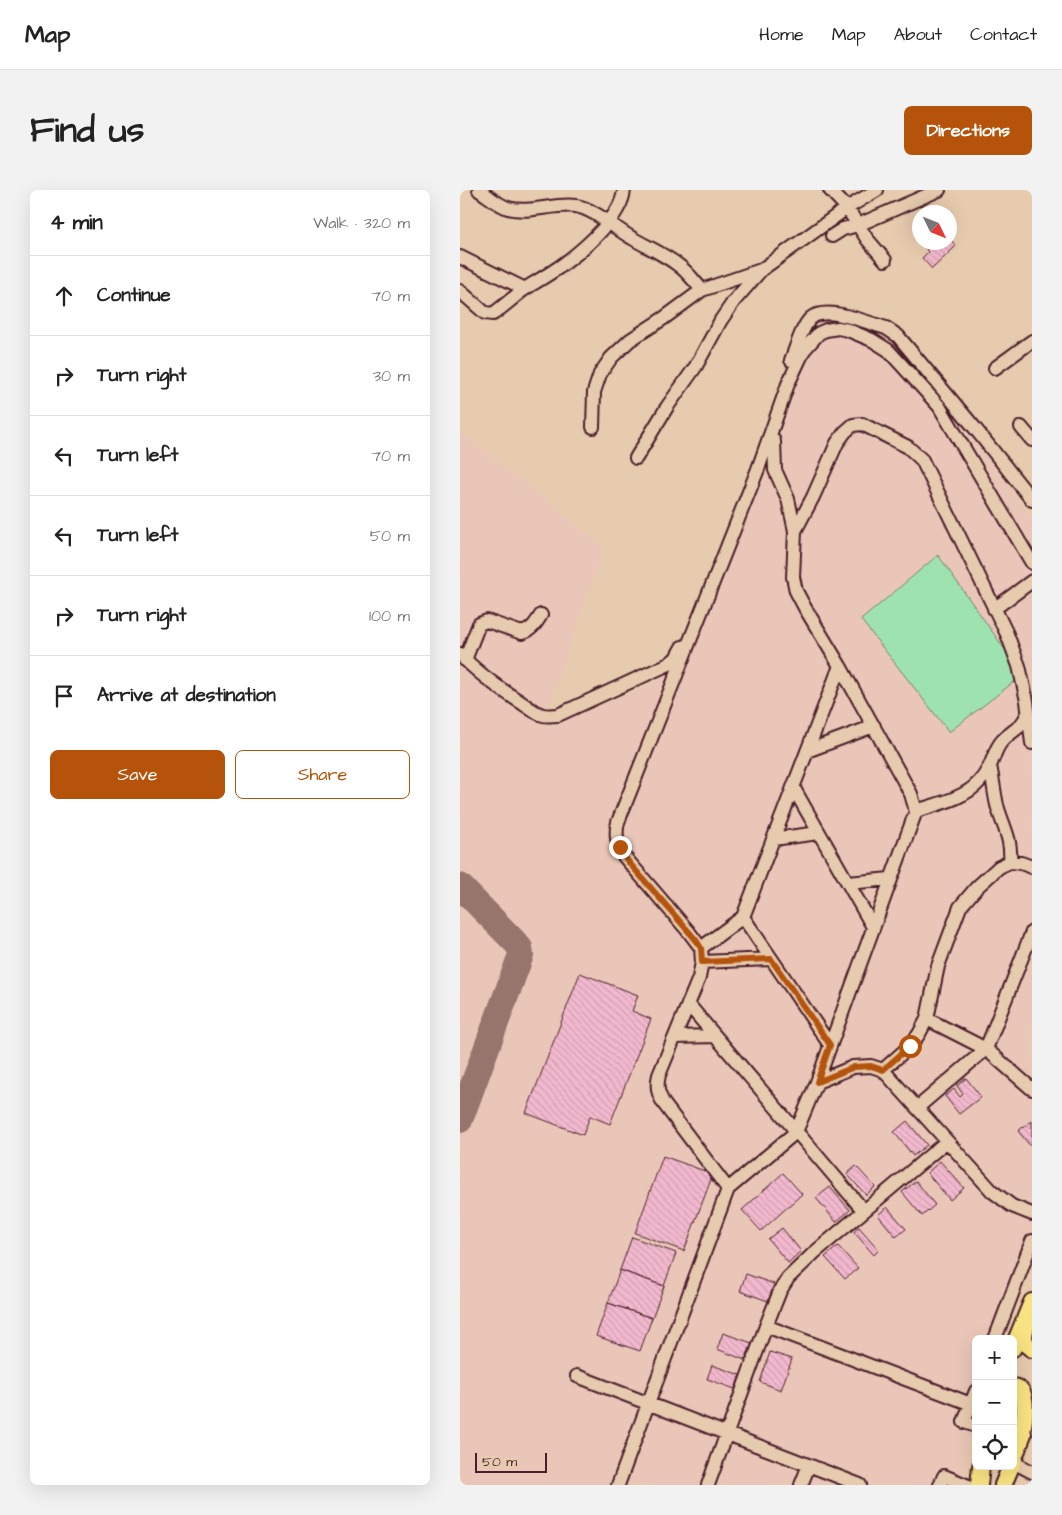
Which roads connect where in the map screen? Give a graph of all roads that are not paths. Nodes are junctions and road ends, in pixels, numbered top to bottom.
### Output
1 (479, 190) edge
2 (624, 190) edge
3 (830, 190) edge
4 (877, 190) edge
5 (939, 190) edge
6 (847, 208) junction
7 (608, 223) junction
8 (858, 225) junction
9 (832, 236) dead end
10 (460, 257) edge
11 (885, 260) dead end
12 (761, 270) junction
13 (525, 289) junction
14 (702, 290) junction
15 (460, 291) edge
16 (1032, 341) edge
17 (995, 368) dead end
18 (1021, 427) dead end
19 (593, 428) dead end
20 (769, 439) junction
21 (1032, 440) edge
22 (636, 458) dead end
23 (1032, 500) edge
24 (795, 531) junction
25 (1032, 563) edge
26 (1032, 581) edge
27 (994, 609) junction
28 (541, 615) dead end
29 (463, 657) edge
30 (840, 666) junction
31 (1028, 713) junction
32 (874, 726) junction
33 (1032, 742) edge
34 (807, 751) junction
35 (990, 766) junction
36 (793, 787) junction
37 (916, 811) junction
38 (819, 833) junction
39 (773, 839) junction
40 (1010, 862) junction
41 (1032, 867) edge
42 (890, 879) junction
43 (848, 883) junction
44 (743, 917) junction
45 (873, 927) junction
46 (1032, 932) edge
47 (701, 948) junction
48 (771, 959) junction
49 (702, 962) junction
50 (688, 1004) junction
51 (926, 1019) junction
52 (715, 1036) junction
53 (675, 1037) junction
54 (830, 1045) junction
55 (986, 1049) junction
56 (883, 1070) junction
57 (817, 1082) junction
58 (1032, 1089) edge
59 (917, 1108) junction
60 (796, 1132) junction
61 (946, 1141) junction
62 (728, 1189) junction
63 (864, 1211) junction
64 (1032, 1214) edge
65 (1032, 1243) edge
66 (1032, 1302) edge
67 (1032, 1311) edge
68 (766, 1326) junction
69 (997, 1335) edge
70 (1017, 1338) edge
71 (1032, 1349) edge
72 (577, 1376) dead end
73 (1017, 1388) edge
74 (648, 1404) junction
75 (971, 1404) joint
76 (1032, 1411) edge
77 (973, 1425) edge
78 (728, 1434) junction
79 (1020, 1444) junction
80 (1017, 1451) edge
81 (1017, 1463) edge
82 (809, 1465) junction
83 (981, 1470) edge
84 (1010, 1470) edge
85 (1032, 1472) edge
86 (618, 1485) edge
87 (708, 1485) edge
88 (801, 1485) edge
89 (860, 1485) edge
90 (940, 1485) edge
91 (966, 1485) edge
92 (979, 1485) edge
93 (1004, 1485) edge

1 - 7 street
2 - 7 street
3 - 6 street
4 - 6 street
5 - 8 street
6 - 8 street
6 - 12 street
7 - 13 street
7 - 14 street
8 - 9 street
8 - 11 street
10 - 13 street
12 - 14 street
12 - 22 street
13 - 15 street
14 - 19 street
16 - 17 street
18 - 21 street
20 - 24 street
20 - 25 street
20 - 47 street
23 - 29 street
24 - 27 street
24 - 30 street
26 - 27 street
27 - 31 street
28 - 29 street
30 - 32 street
30 - 34 street
31 - 33 street
31 - 35 street
32 - 34 street
32 - 37 street
34 - 36 street
35 - 37 street
35 - 40 street
36 - 38 street
36 - 39 street
37 - 42 street
38 - 39 street
38 - 43 street
39 - 44 street
40 - 41 street
40 - 51 street
42 - 43 street
42 - 45 street
43 - 45 street
44 - 47 street
44 - 48 street
45 - 54 street
46 - 55 street
47 - 49 street
48 - 49 street
48 - 54 street
49 - 50 street
50 - 52 street
50 - 53 street
51 - 55 street
51 - 56 street
52 - 53 street
52 - 60 street
53 - 62 street
54 - 57 street
55 - 58 street
55 - 59 street
56 - 57 street
56 - 59 street
57 - 60 street
59 - 61 street
60 - 62 street
60 - 63 street
61 - 63 street
61 - 64 street
62 - 74 street
63 - 68 street
65 - 69 street
66 - 70 main road
67 - 71 main road
68 - 75 street
68 - 78 street
72 - 74 street
73 - 79 main road
74 - 78 street
74 - 86 street
75 - 77 street
76 - 79 main road
78 - 82 street
78 - 87 street
79 - 80 main road
81 - 85 street
82 - 88 street
82 - 89 street
83 - 92 main road
84 - 93 main road
90 - 91 street

